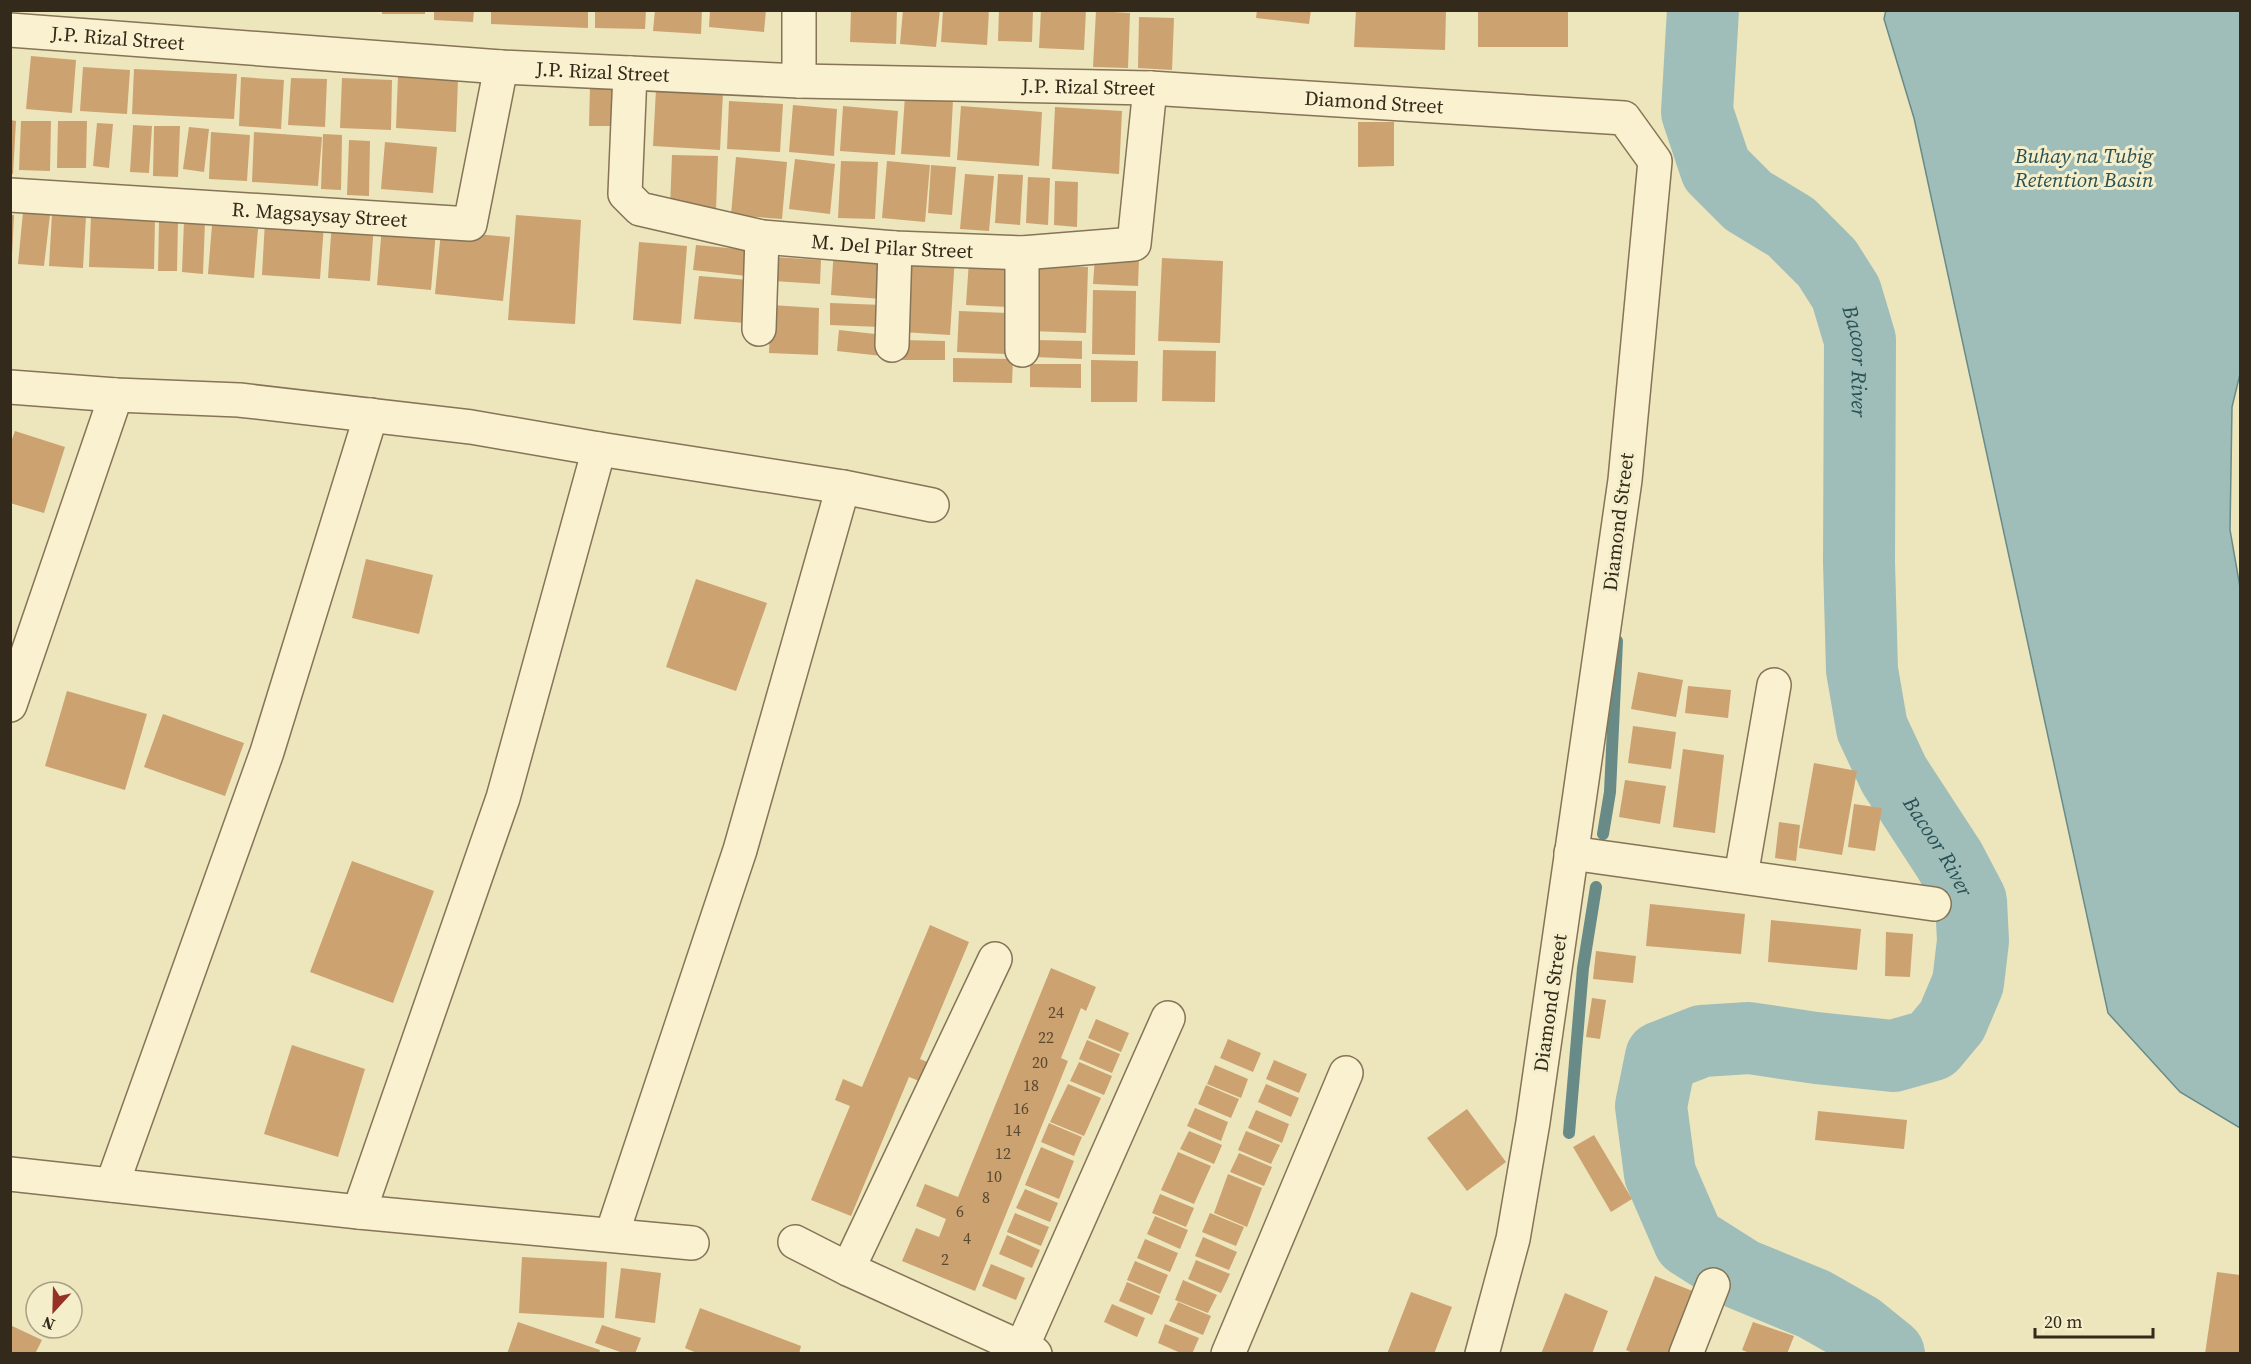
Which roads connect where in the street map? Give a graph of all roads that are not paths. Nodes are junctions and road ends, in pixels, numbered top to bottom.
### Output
1 (799, 10) edge
2 (10, 30) edge
3 (501, 67) junction
4 (630, 73) junction
5 (799, 81) junction
6 (1150, 88) junction
7 (1196, 93) joint
8 (10, 195) edge
9 (762, 237) junction
10 (896, 248) junction
11 (1022, 253) junction
12 (759, 329) dead end
13 (892, 345) dead end
14 (1022, 350) dead end
15 (10, 387) edge
16 (116, 395) junction
17 (371, 415) junction
18 (600, 449) junction
19 (843, 487) junction
20 (932, 505) dead end
21 (1774, 685) dead end
22 (10, 705) edge
23 (1571, 854) junction
24 (1741, 876) junction
25 (1934, 904) dead end
26 (995, 958) dead end
27 (1168, 1018) dead end
28 (1346, 1073) dead end
29 (10, 1174) edge
30 (112, 1185) junction
31 (359, 1212) junction
32 (612, 1234) junction
33 (795, 1242) dead end
34 (692, 1243) dead end
35 (849, 1269) junction
36 (1713, 1285) dead end
37 (1028, 1350) edge
38 (1228, 1353) edge
39 (1482, 1353) edge
40 (1686, 1353) edge

1 - 5 street
2 - 3 street, J.P. Rizal Street
3 - 4 street, J.P. Rizal Street
3 - 8 street, R. Magsaysay Street
4 - 5 street, J.P. Rizal Street
4 - 9 street, M. Del Pilar Street
5 - 6 street, J.P. Rizal Street
6 - 7 street, J.P. Rizal Street
6 - 11 street, M. Del Pilar Street
7 - 23 street, Diamond Street
9 - 10 street, M. Del Pilar Street
9 - 12 street
10 - 11 street, M. Del Pilar Street
10 - 13 street
11 - 14 street
15 - 16 street
16 - 17 street
16 - 22 street
17 - 18 street
17 - 30 street
18 - 19 street
18 - 31 street
19 - 20 street
19 - 32 street
21 - 24 street
23 - 24 street
23 - 39 street, Diamond Street
24 - 25 street
26 - 35 street
27 - 37 street
28 - 38 street
29 - 30 street
30 - 31 street
31 - 32 street
32 - 34 street
33 - 35 street
35 - 37 street
36 - 40 street

